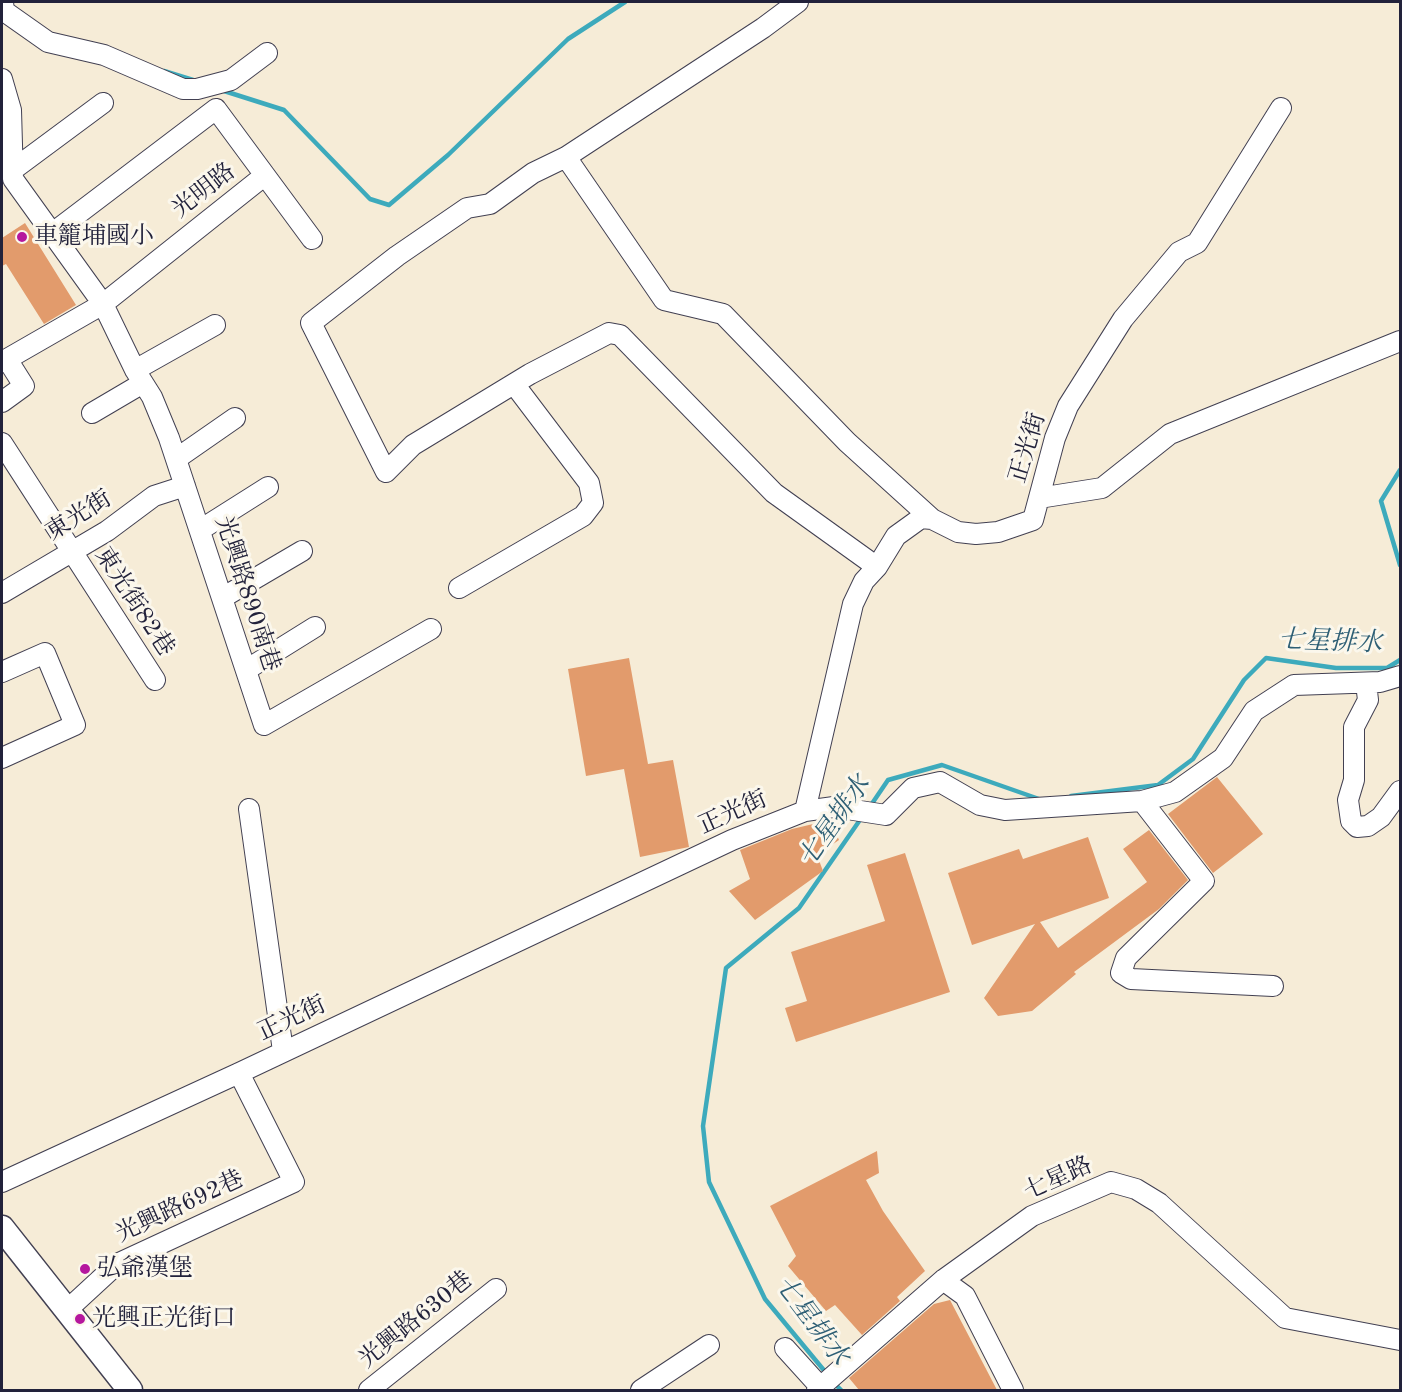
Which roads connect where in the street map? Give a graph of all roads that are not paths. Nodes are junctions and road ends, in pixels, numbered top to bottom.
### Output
1 (798, 2) edge
2 (3, 9) edge
3 (267, 53) dead end
4 (2, 79) edge
5 (103, 103) dead end
6 (1281, 108) dead end
7 (566, 157) junction
8 (14, 169) junction
9 (264, 176) junction
10 (54, 232) junction
11 (312, 239) dead end
12 (103, 303) junction
13 (215, 325) dead end
14 (1401, 341) edge
15 (4, 361) edge
16 (139, 376) junction
17 (514, 384) junction
18 (2, 402) edge
19 (92, 412) dead end
20 (236, 418) dead end
21 (2, 443) edge
22 (176, 459) junction
23 (185, 486) junction
24 (268, 487) dead end
25 (1039, 498) junction
26 (932, 519) junction
27 (200, 530) junction
28 (71, 551) junction
29 (302, 551) dead end
30 (877, 567) junction
31 (459, 588) dead end
32 (2, 593) edge
33 (222, 598) junction
34 (315, 627) dead end
35 (431, 628) dead end
36 (246, 670) junction
37 (2, 672) edge
38 (1401, 676) edge
39 (154, 680) dead end
40 (1366, 683) junction
41 (2, 758) edge
42 (1401, 791) edge
43 (1142, 801) junction
44 (249, 810) dead end
45 (805, 811) junction
46 (1273, 986) dead end
47 (283, 1052) junction
48 (239, 1073) junction
49 (2, 1182) edge
50 (2, 1228) edge
51 (943, 1280) junction
52 (495, 1289) dead end
53 (66, 1311) junction
54 (1401, 1340) edge
55 (709, 1345) dead end
56 (785, 1348) dead end
57 (821, 1389) edge
58 (130, 1390) edge
59 (369, 1390) edge
60 (641, 1390) edge
61 (1013, 1390) edge

1 - 7 street
2 - 3 street
4 - 8 street
5 - 8 street
6 - 25 street, 正光街
7 - 17 street
7 - 26 street
8 - 10 street
9 - 10 street, 光明路
9 - 11 street, 光明路
9 - 12 street, 光明路
10 - 12 street
12 - 15 street, 光明路
12 - 16 street, 光興路890南巷
13 - 16 street
14 - 25 street
15 - 18 street
16 - 19 street
16 - 22 street, 光興路890南巷
17 - 30 street
17 - 31 street
20 - 22 street
21 - 28 street, 東光街82巷
22 - 23 street, 光興路890南巷
23 - 27 street, 光興路890南巷
23 - 28 street, 東光街
24 - 27 street
25 - 26 street, 正光街
26 - 30 street, 正光街
27 - 33 street, 光興路890南巷
28 - 32 street, 東光街
28 - 39 street, 東光街82巷
29 - 33 street
30 - 45 street, 正光街
33 - 36 street, 光興路890南巷
34 - 36 street
35 - 36 street, 光興路890南巷
37 - 41 street
38 - 40 street
40 - 42 street
40 - 43 street
43 - 45 street
43 - 46 street
44 - 47 street
45 - 47 street, 正光街
47 - 48 street, 正光街
48 - 49 street, 正光街
48 - 53 street, 光興路692巷
50 - 53 main road
51 - 54 street, 七星路
51 - 57 street, 七星路
51 - 61 street
52 - 59 street, 光興路630巷
53 - 58 main road
55 - 60 street
56 - 57 street

